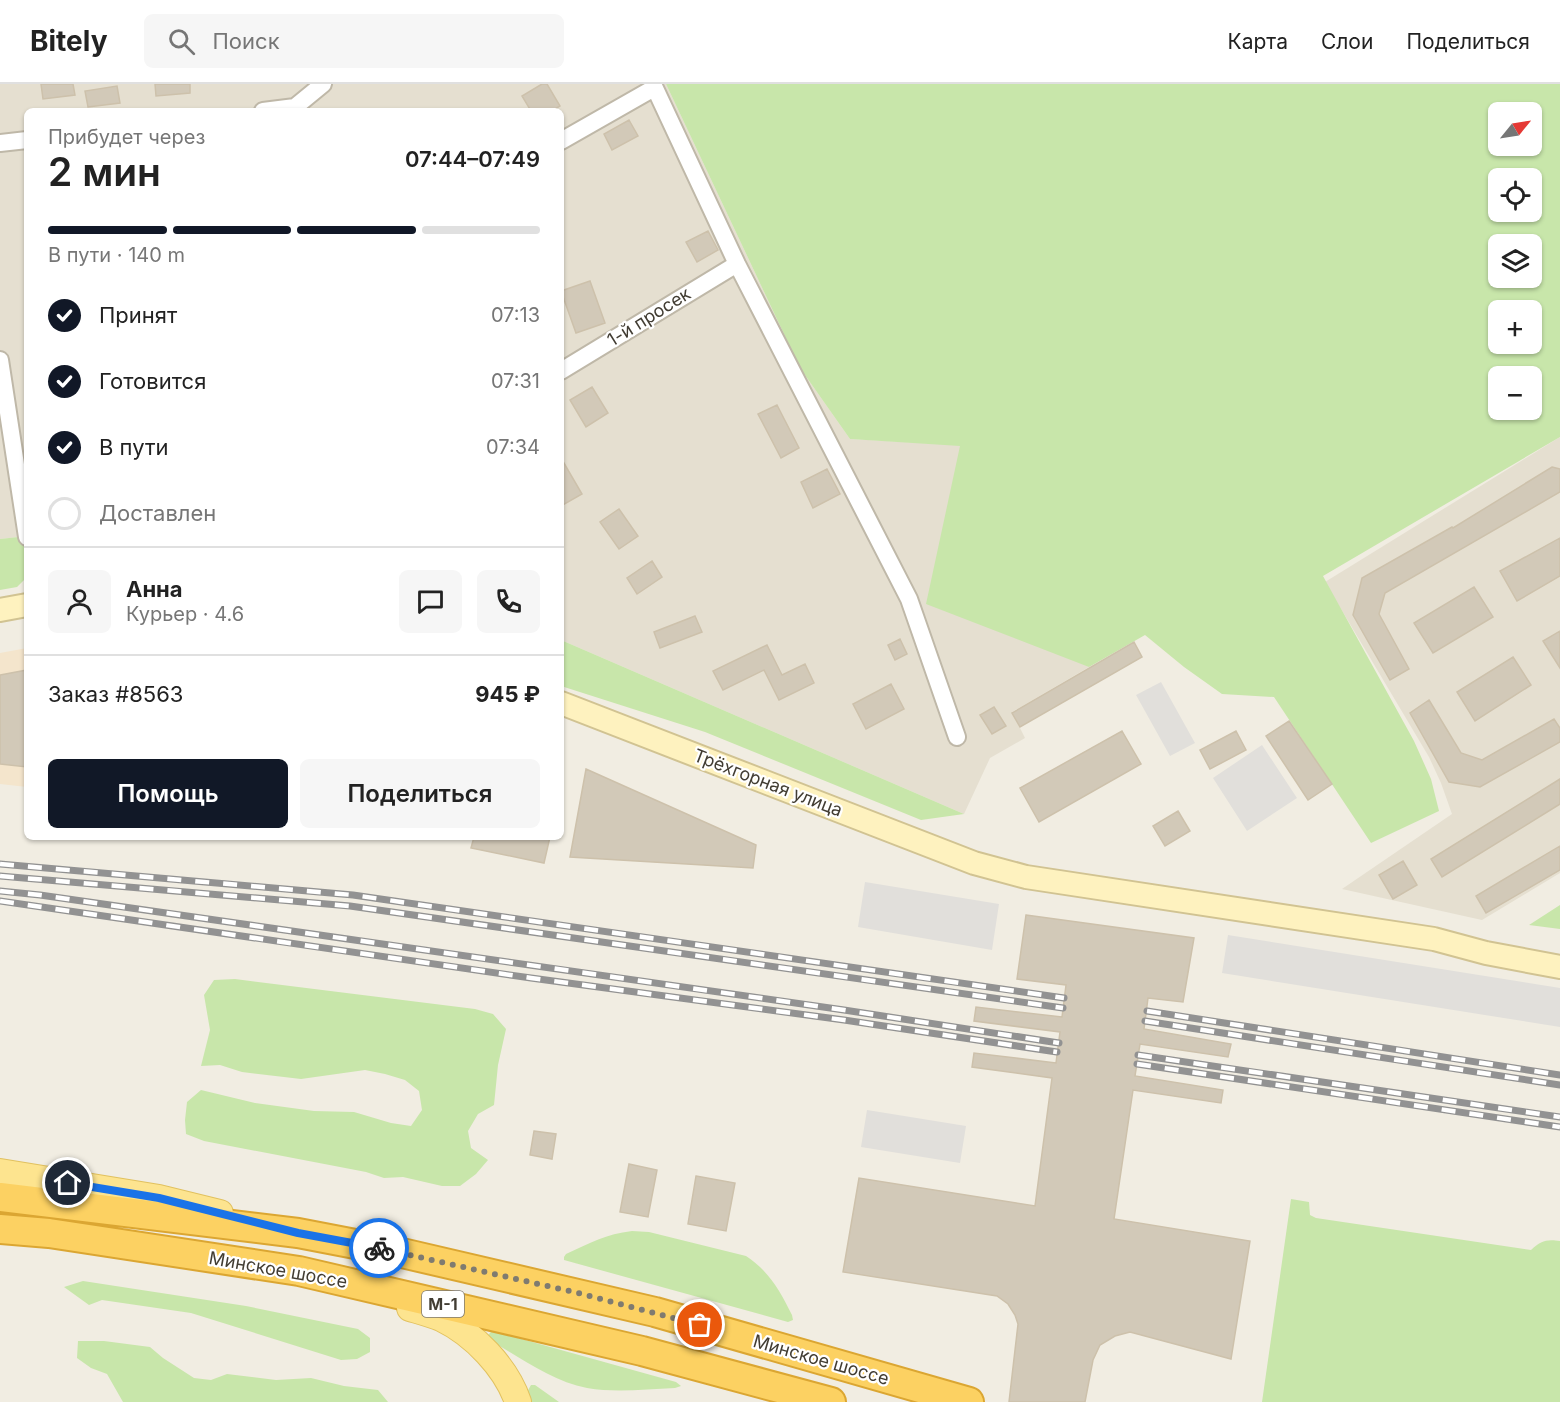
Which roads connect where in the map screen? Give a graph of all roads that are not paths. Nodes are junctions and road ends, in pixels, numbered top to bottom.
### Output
1 (323, 84) edge
2 (653, 86) edge
3 (297, 108) edge
4 (564, 139) edge
5 (24, 140) edge
6 (0, 143) edge
7 (737, 264) junction
8 (0, 360) edge
9 (564, 369) edge
10 (24, 517) edge
11 (24, 606) edge
12 (0, 610) edge
13 (564, 705) edge
14 (957, 737) dead end
15 (1560, 967) edge
16 (0, 1172) edge
17 (0, 1197) edge
18 (0, 1228) edge
19 (298, 1233) junction
20 (299, 1271) junction
21 (518, 1402) edge
22 (831, 1402) edge
23 (969, 1402) edge

1 - 3 street
2 - 4 street
2 - 7 street
5 - 6 street
7 - 9 street, 1-й просек
7 - 14 street
8 - 10 street
11 - 12 street
13 - 15 street, Трёхгорная улица
16 - 19 main road
17 - 19 highway, Минское шоссе / М-1
18 - 20 highway, Минское шоссе / М-1
19 - 23 highway, Минское шоссе / М-1
20 - 21 main road
20 - 22 highway, Минское шоссе / М-1

